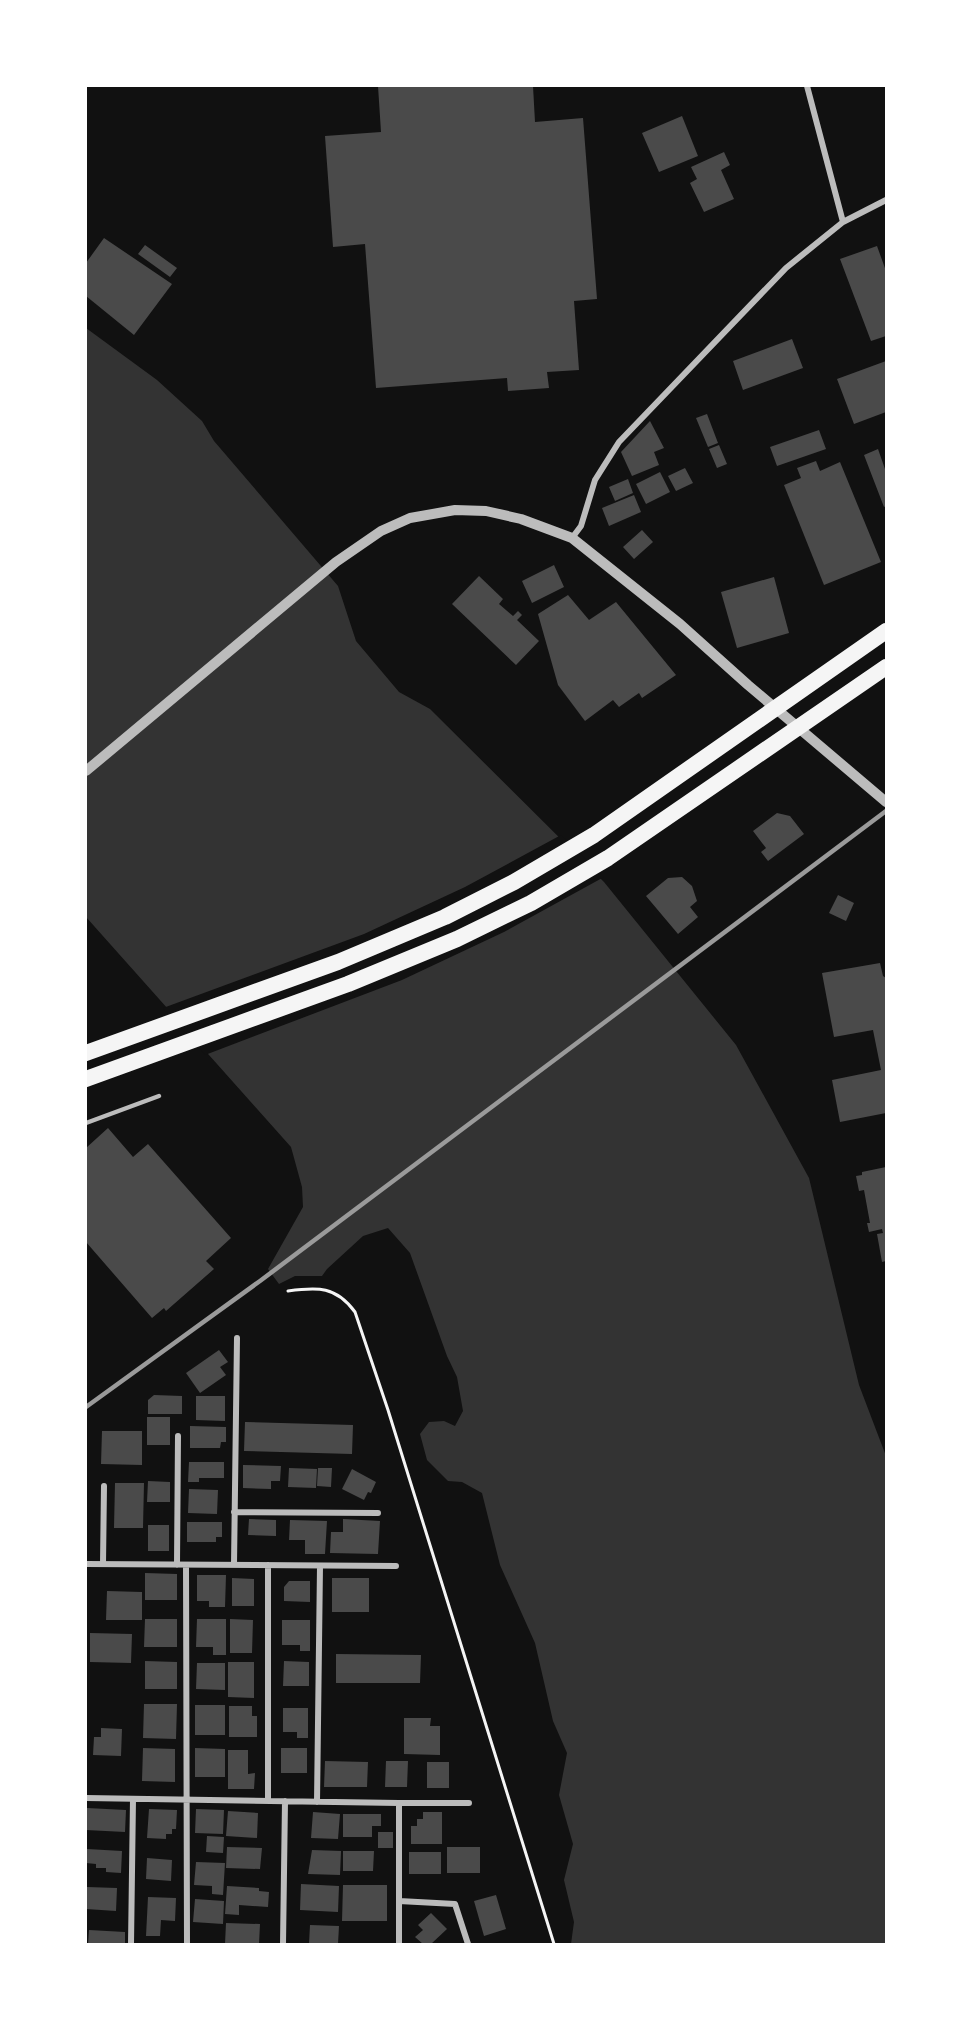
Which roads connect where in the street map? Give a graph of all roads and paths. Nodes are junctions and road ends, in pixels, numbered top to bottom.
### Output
1 (807, 86) edge
2 (886, 200) edge
3 (843, 222) junction
4 (572, 538) junction
5 (886, 631) edge
6 (886, 667) edge
7 (777, 709) junction
8 (800, 728) junction
9 (86, 771) edge
10 (886, 802) edge
11 (86, 1053) edge
12 (86, 1079) edge
13 (159, 1096) dead end
14 (86, 1123) edge
15 (288, 1292) dead end
16 (237, 1338) dead end
17 (178, 1436) dead end
18 (104, 1486) dead end
19 (234, 1512) junction
20 (378, 1513) dead end
21 (86, 1564) edge
22 (103, 1564) junction
23 (177, 1564) junction
24 (186, 1565) junction
25 (234, 1565) junction
26 (268, 1565) junction
27 (320, 1566) junction
28 (396, 1566) dead end
29 (86, 1798) edge
30 (133, 1799) junction
31 (187, 1799) junction
32 (268, 1801) junction
33 (285, 1801) junction
34 (317, 1802) junction
35 (399, 1803) junction
36 (469, 1803) dead end
37 (399, 1901) junction
38 (131, 1944) edge
39 (187, 1944) edge
40 (283, 1944) edge
41 (399, 1944) edge
42 (468, 1944) edge
43 (554, 1944) edge

1 - 3 street
2 - 3 street
3 - 4 street
4 - 7 street
4 - 9 street
5 - 7 highway
6 - 8 highway
7 - 8 street
7 - 11 highway
8 - 10 street
8 - 12 highway
13 - 14 lane
15 - 43 path
16 - 19 street
17 - 23 street
18 - 22 street
19 - 20 street
19 - 25 street
21 - 22 street
22 - 23 street
23 - 24 street
24 - 25 street
24 - 31 street
25 - 26 street
26 - 27 street
26 - 32 street
27 - 28 street
27 - 34 street
29 - 30 street
30 - 31 street
30 - 38 street
31 - 32 street
31 - 39 street
32 - 33 street
33 - 34 street
33 - 40 street
34 - 35 street
35 - 36 street
35 - 37 street
37 - 41 street
37 - 42 street

